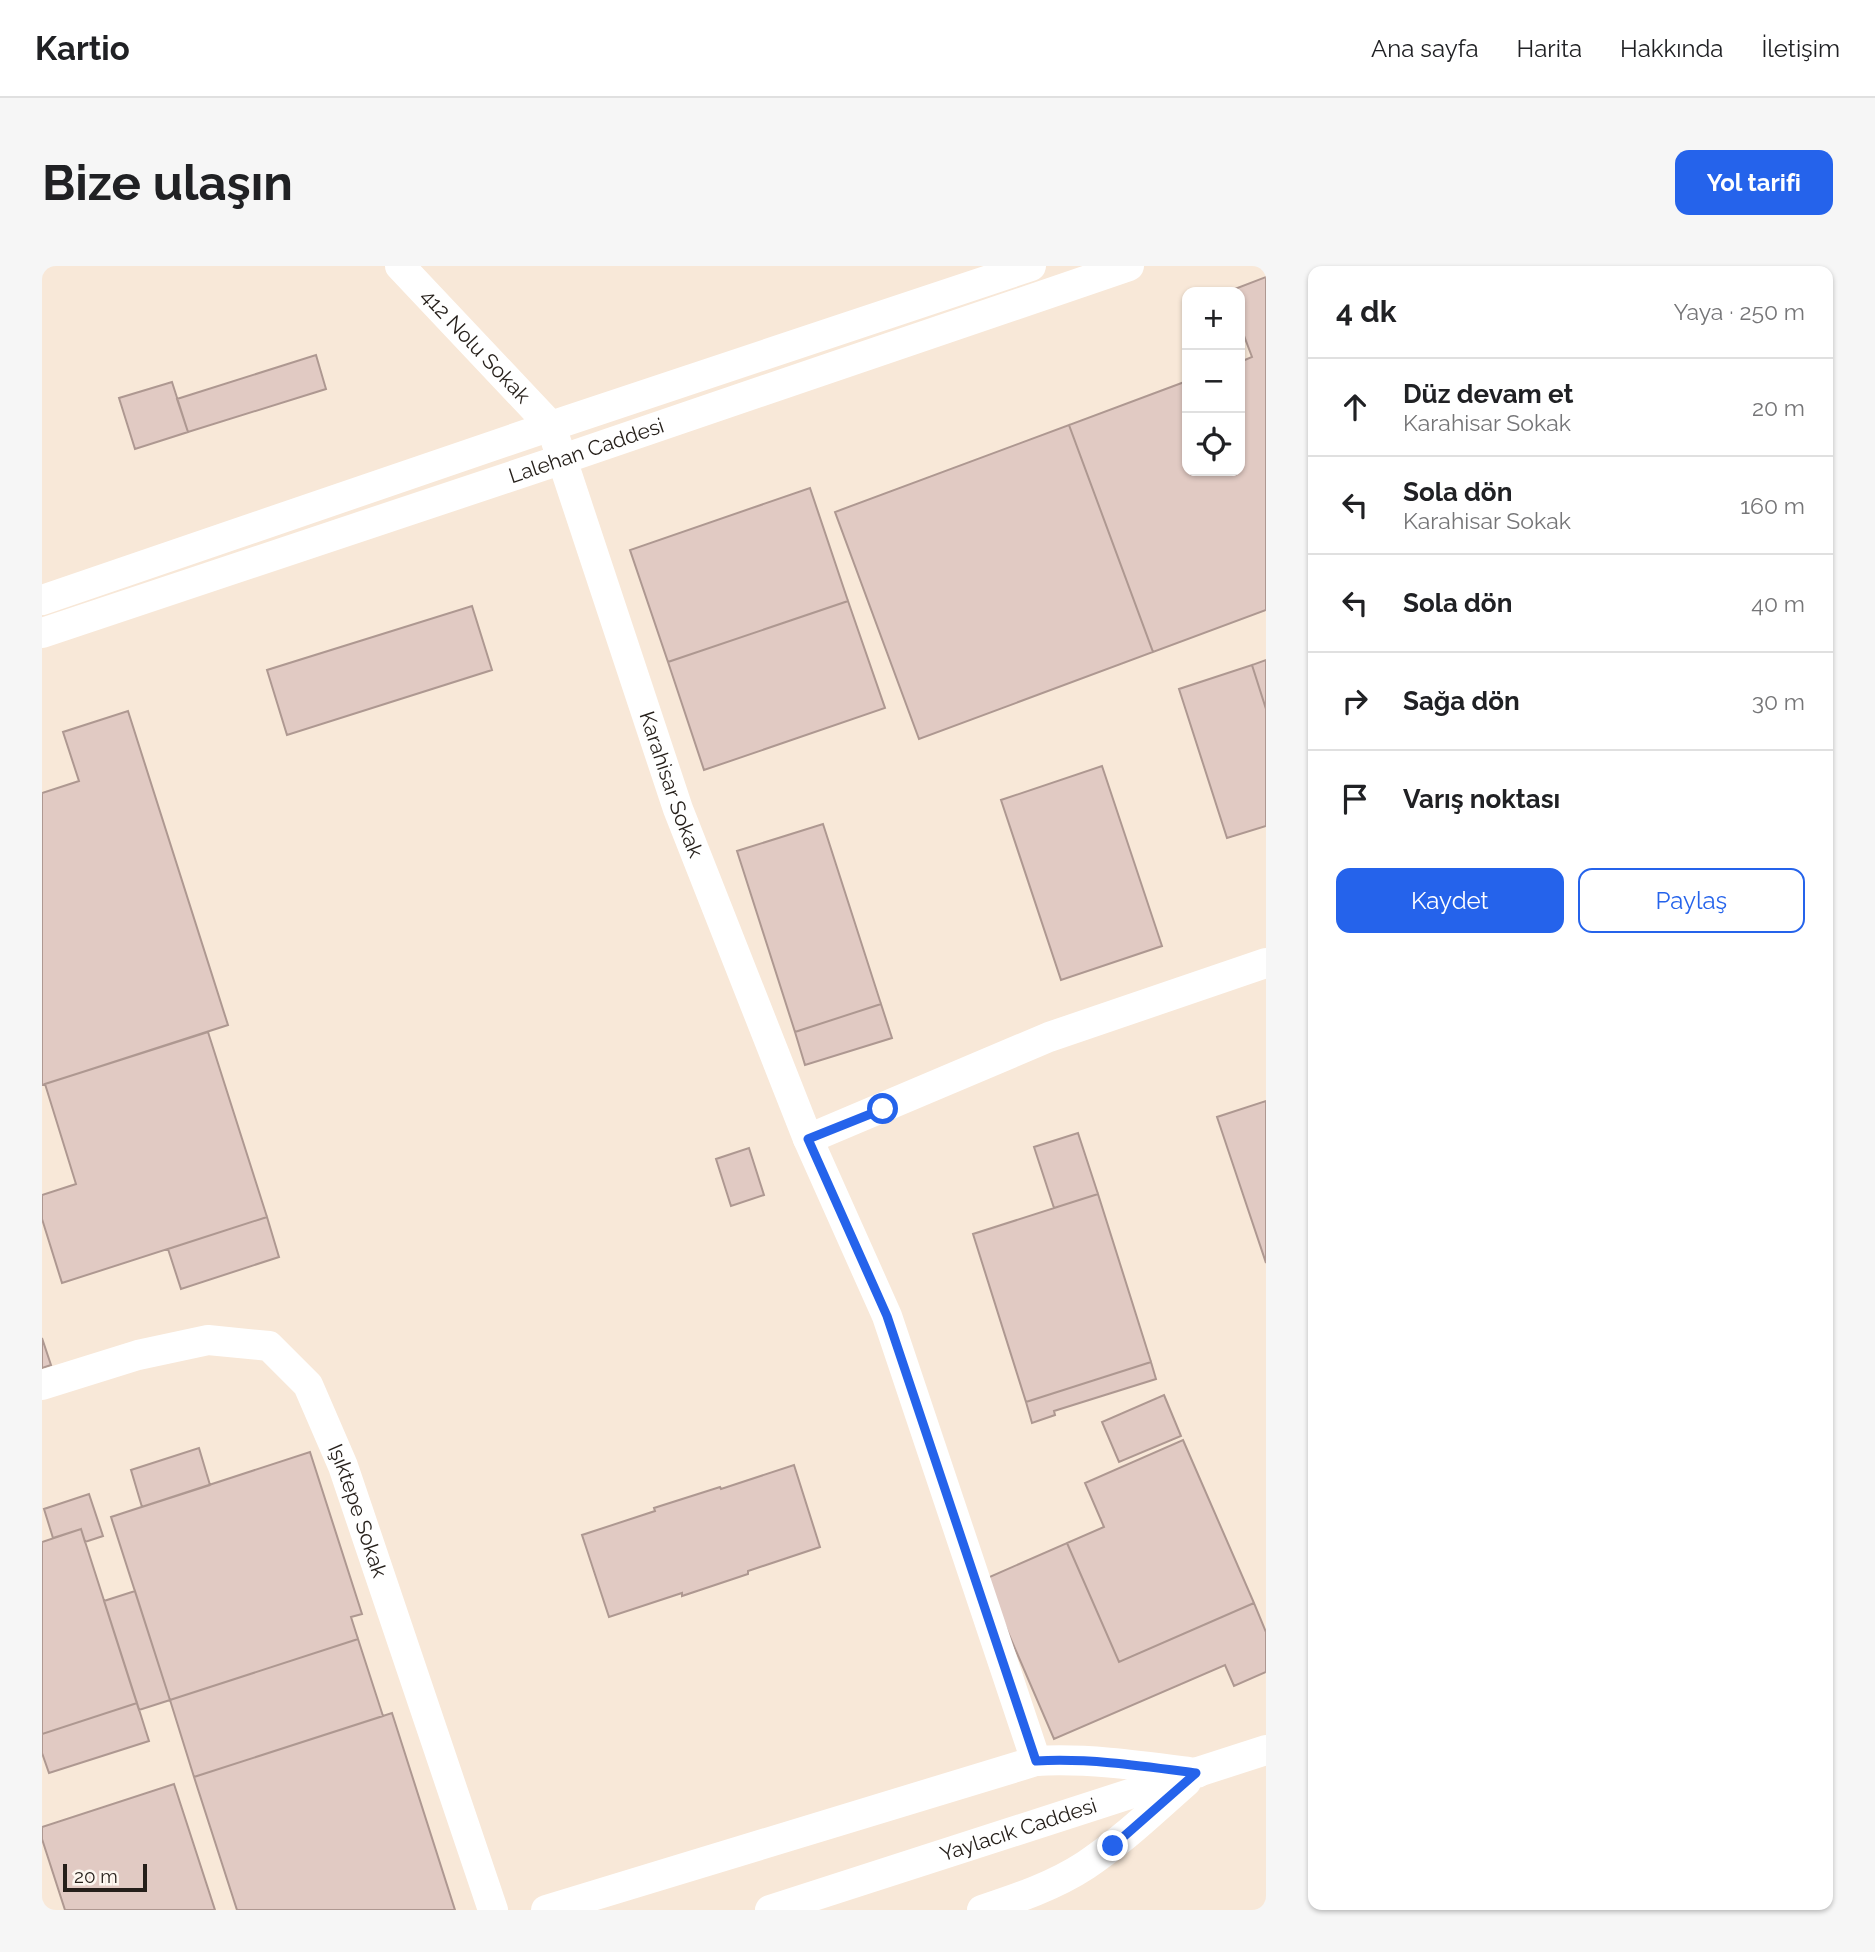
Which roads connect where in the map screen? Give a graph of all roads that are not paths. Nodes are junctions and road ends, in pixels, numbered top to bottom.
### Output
1 (400, 266) edge
2 (1031, 266) edge
3 (1129, 266) edge
4 (551, 426) junction
5 (563, 459) junction
6 (42, 600) edge
7 (42, 633) edge
8 (1266, 962) edge
9 (808, 1139) junction
10 (42, 1385) edge
11 (1266, 1750) edge
12 (1036, 1761) junction
13 (1196, 1773) junction
14 (1024, 1903) edge
15 (493, 1910) edge
16 (546, 1910) edge
17 (770, 1910) edge
18 (982, 1910) edge

1 - 4 street, 412 Nolu Sokak
2 - 4 street, Lalehan Caddesi
3 - 5 street, Lalehan Caddesi
4 - 5 street, Karahisar Sokak
4 - 6 street, Lalehan Caddesi
5 - 7 street, Lalehan Caddesi
5 - 9 street, Karahisar Sokak
8 - 9 street
9 - 12 street, Karahisar Sokak
10 - 15 street, Işıktepe Sokak
11 - 13 street, Yaylacık Caddesi
12 - 13 street
12 - 16 street
13 - 14 street
13 - 17 street, Yaylacık Caddesi
14 - 18 street

